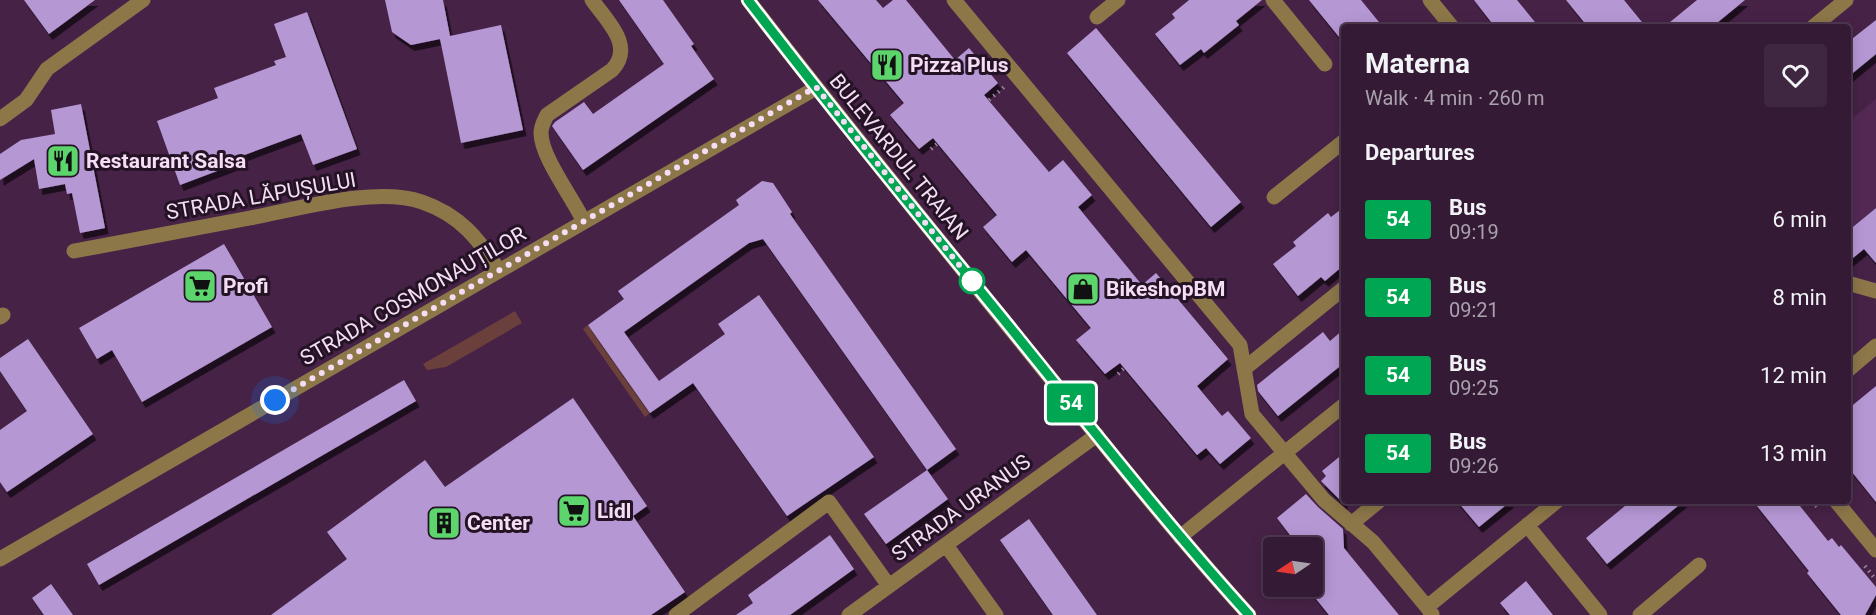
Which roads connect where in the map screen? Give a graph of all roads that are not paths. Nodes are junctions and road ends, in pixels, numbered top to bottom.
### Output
1 (143, 0) edge
2 (592, 0) edge
3 (748, 0) edge
4 (954, 0) edge
5 (1118, 0) edge
6 (1273, 0) edge
7 (1430, 0) edge
8 (1846, 0) edge
9 (1097, 17) dead end
10 (1450, 24) edge
11 (1817, 24) edge
12 (1325, 64) dead end
13 (816, 87) junction
14 (0, 119) edge
15 (1341, 143) edge
16 (1274, 197) dead end
17 (584, 222) junction
18 (74, 251) dead end
19 (499, 271) junction
20 (1851, 284) dead end
21 (1341, 290) edge
22 (1876, 291) edge
23 (1876, 346) edge
24 (1851, 367) edge
25 (1244, 369) junction
26 (1341, 407) edge
27 (1097, 435) junction
28 (1284, 453) junction
29 (1375, 504) edge
30 (1553, 504) edge
31 (1838, 504) edge
32 (1351, 524) junction
33 (1527, 525) junction
34 (1180, 537) junction
35 (946, 545) junction
36 (1876, 550) edge
37 (0, 559) edge
38 (1699, 565) dead end
39 (889, 586) junction
40 (1430, 611) edge
41 (676, 615) edge
42 (849, 615) edge
43 (996, 615) edge
44 (1250, 615) edge
45 (1600, 615) edge
46 (1640, 615) edge

1 - 14 street
2 - 17 street
3 - 13 street, BULEVARDUL TRAIAN
4 - 25 street
5 - 9 street
6 - 12 street
7 - 10 street
8 - 11 street
13 - 17 street, STRADA COSMONAUȚILOR
13 - 27 street, BULEVARDUL TRAIAN
15 - 16 street
17 - 19 street, STRADA COSMONAUȚILOR
18 - 19 street, STRADA LĂPUȘULUI
19 - 37 street, STRADA COSMONAUȚILOR
20 - 22 street
21 - 25 street
23 - 24 street
25 - 28 street
26 - 28 street
27 - 34 street, BULEVARDUL TRAIAN
27 - 35 street, STRADA URANUS
28 - 32 street
28 - 34 street
29 - 32 street
30 - 33 street
31 - 36 street
32 - 40 street
33 - 40 street
33 - 45 street
34 - 44 street, BULEVARDUL TRAIAN
35 - 39 street, STRADA URANUS
35 - 43 street
38 - 46 street
39 - 41 street
39 - 42 street, STRADA URANUS

